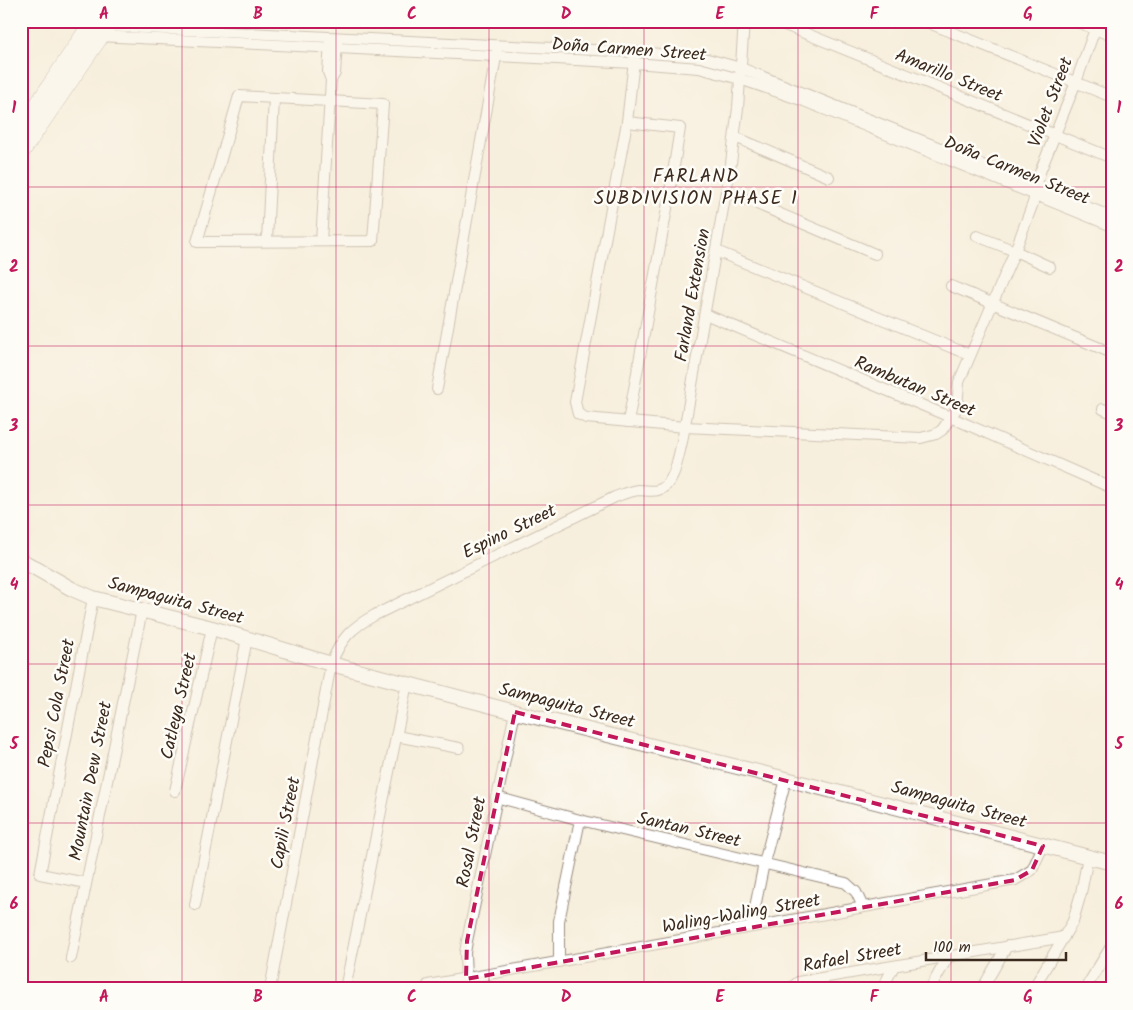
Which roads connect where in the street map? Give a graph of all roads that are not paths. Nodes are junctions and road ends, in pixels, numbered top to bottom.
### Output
1 (744, 21) edge
2 (775, 21) edge
3 (924, 21) edge
4 (1075, 21) edge
5 (97, 27) edge
6 (1095, 29) junction
7 (1112, 36) edge
8 (333, 43) junction
9 (498, 45) junction
10 (635, 52) junction
11 (496, 56) junction
12 (634, 63) junction
13 (741, 68) junction
14 (740, 79) junction
15 (1076, 82) junction
16 (1112, 97) edge
17 (274, 98) junction
18 (330, 101) junction
19 (627, 122) junction
20 (866, 122) junction
21 (21, 130) edge
22 (1055, 135) junction
23 (735, 138) junction
24 (21, 151) edge
25 (1112, 158) edge
26 (829, 177) dead end
27 (726, 191) junction
28 (1036, 191) junction
29 (1112, 216) edge
30 (1112, 226) edge
31 (977, 236) dead end
32 (267, 241) junction
33 (321, 241) junction
34 (716, 251) junction
35 (1015, 251) junction
36 (875, 254) dead end
37 (1050, 267) dead end
38 (951, 286) dead end
39 (992, 305) junction
40 (705, 314) junction
41 (1112, 353) edge
42 (970, 355) junction
43 (437, 389) dead end
44 (950, 418) junction
45 (628, 422) junction
46 (685, 427) junction
47 (1112, 488) edge
48 (21, 560) edge
49 (93, 598) junction
50 (142, 610) junction
51 (212, 628) junction
52 (247, 638) junction
53 (331, 664) junction
54 (407, 683) junction
55 (515, 712) junction
56 (396, 736) junction
57 (459, 748) dead end
58 (786, 779) junction
59 (175, 791) dead end
60 (496, 797) junction
61 (580, 820) junction
62 (1043, 846) junction
63 (1088, 857) junction
64 (764, 863) junction
65 (1112, 863) edge
66 (86, 884) junction
67 (195, 905) dead end
68 (863, 907) junction
69 (751, 927) junction
70 (1064, 937) junction
71 (1112, 944) edge
72 (1007, 946) junction
73 (949, 955) junction
74 (71, 958) dead end
75 (559, 962) junction
76 (894, 966) junction
77 (466, 978) junction
78 (428, 985) dead end
79 (792, 987) edge
80 (270, 989) edge
81 (345, 989) edge
82 (882, 989) edge
83 (930, 989) edge
84 (982, 989) edge
85 (1033, 989) edge
86 (1085, 989) edge

1 - 13 street, Farland Extension
2 - 22 street, Amarillo Street
3 - 15 street
4 - 6 street
5 - 8 street, Doña Carmen Street
5 - 21 highway
5 - 24 highway
6 - 7 street
6 - 15 street, Violet Street
8 - 9 street, Doña Carmen Street
8 - 11 street, Doña Carmen Street
8 - 18 street
9 - 10 street, Doña Carmen Street
9 - 11 street
10 - 12 street
10 - 13 street, Doña Carmen Street
11 - 12 street, Doña Carmen Street
11 - 43 street
12 - 14 street, Doña Carmen Street
12 - 19 street
13 - 14 street, Farland Extension
13 - 20 street, Doña Carmen Street
14 - 20 street, Doña Carmen Street
14 - 23 street, Farland Extension
15 - 16 street
15 - 22 street, Violet Street
17 - 18 street
17 - 32 street
17 - 32 street
18 - 33 street
18 - 33 street
19 - 45 street
19 - 45 street
20 - 28 street, Doña Carmen Street
22 - 25 street, Amarillo Street
22 - 28 street, Violet Street
23 - 26 street
23 - 27 street, Farland Extension
27 - 34 street, Farland Extension
27 - 36 street
28 - 29 street, Doña Carmen Street
28 - 30 street, Doña Carmen Street
28 - 35 street, Violet Street
31 - 35 street
32 - 33 street
34 - 40 street, Farland Extension
34 - 42 street
35 - 37 street
35 - 39 street, Violet Street
38 - 39 street
39 - 41 street
39 - 42 street, Violet Street
40 - 44 street, Rambutan Street
40 - 46 street, Farland Extension
42 - 44 street, Violet Street
44 - 46 street
44 - 47 street, Rambutan Street
45 - 46 street
46 - 53 street, Espino Street
48 - 49 street, Sampaguita Street
49 - 50 street, Sampaguita Street
49 - 66 street, Pepsi Cola Street
50 - 51 street, Sampaguita Street
50 - 66 street, Mountain Dew Street
51 - 52 street, Sampaguita Street
51 - 59 street, Catleya Street
52 - 53 street, Sampaguita Street
52 - 67 street
53 - 54 street, Sampaguita Street
53 - 80 street, Capili Street
54 - 55 street, Sampaguita Street
54 - 56 street
55 - 58 street, Sampaguita Street
55 - 60 street, Rosal Street
56 - 57 street
56 - 81 street
58 - 62 street, Sampaguita Street
58 - 64 street
60 - 61 street, Santan Street
60 - 77 street, Rosal Street
61 - 64 street, Santan Street
61 - 75 street
62 - 63 street, Sampaguita Street
62 - 68 street, Waling-Waling Street
63 - 65 street, Sampaguita Street
63 - 70 street
64 - 68 street, Santan Street
64 - 69 street
66 - 74 street, Mountain Dew Street
68 - 69 street, Waling-Waling Street
69 - 75 street, Waling-Waling Street
70 - 72 street, Rafael Street
70 - 85 street
71 - 86 street
72 - 73 street, Rafael Street
72 - 84 street
73 - 76 street, Rafael Street
73 - 83 street
75 - 77 street, Waling-Waling Street
76 - 79 street, Rafael Street
76 - 82 street
77 - 78 street, Waling-Waling Street

